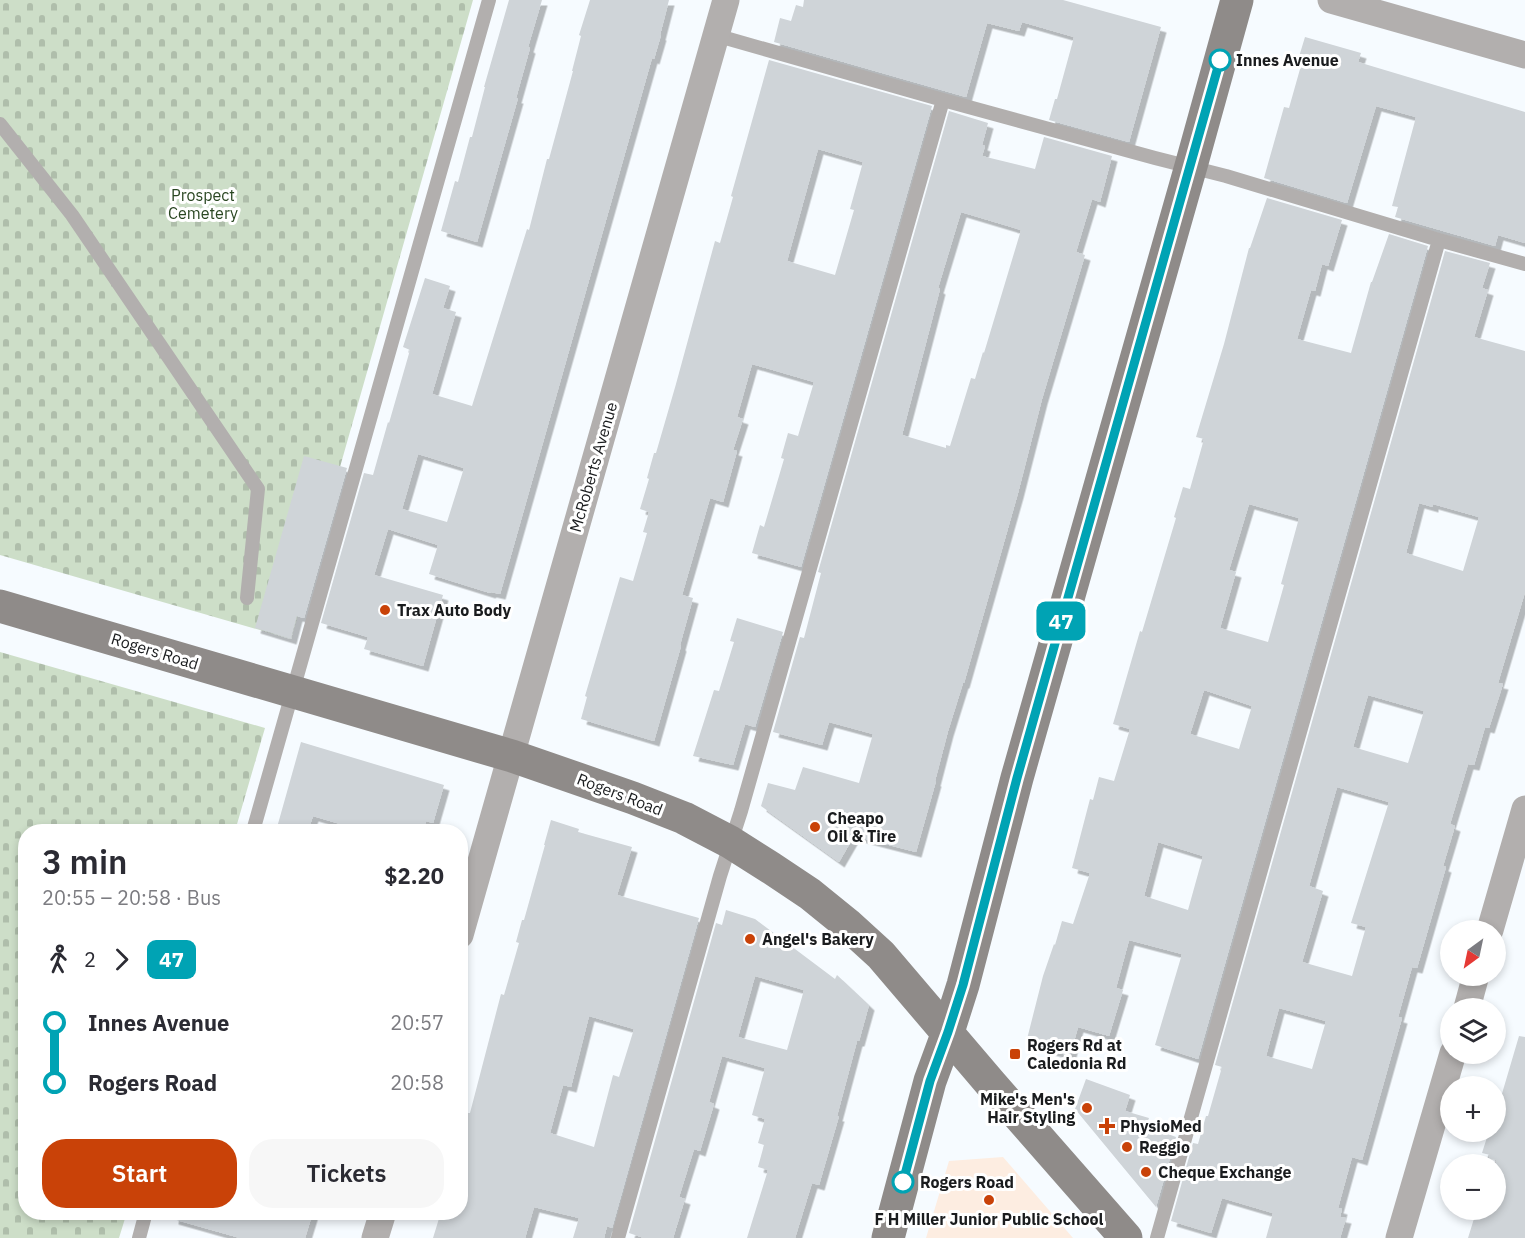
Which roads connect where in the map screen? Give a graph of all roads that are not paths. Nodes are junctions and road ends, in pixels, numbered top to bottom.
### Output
1 (489, 0) edge
2 (726, 0) edge
3 (1237, 0) edge
4 (1331, 0) edge
5 (716, 35) junction
6 (1525, 55) edge
7 (943, 100) junction
8 (0, 124) edge
9 (1191, 166) junction
10 (1439, 240) junction
11 (1525, 264) edge
12 (247, 598) dead end
13 (0, 606) edge
14 (291, 692) junction
15 (512, 756) junction
16 (1525, 809) edge
17 (255, 824) edge
18 (730, 842) junction
19 (468, 907) edge
20 (1493, 920) edge
21 (948, 1032) junction
22 (1450, 1064) edge
23 (144, 1220) edge
24 (381, 1220) edge
25 (139, 1238) edge
26 (375, 1238) edge
27 (618, 1238) edge
28 (888, 1238) edge
29 (1126, 1238) edge
30 (1157, 1238) edge
31 (1399, 1238) edge

1 - 14 lane
2 - 5 street, McRoberts Avenue
3 - 9 street
4 - 6 street
5 - 7 lane
5 - 15 street, McRoberts Avenue
7 - 9 lane
7 - 18 lane
8 - 12 lane
9 - 10 lane
9 - 21 street
10 - 11 lane
10 - 30 lane
13 - 14 street, Rogers Road
14 - 15 street, Rogers Road
14 - 17 lane
15 - 18 street, Rogers Road
15 - 19 street, McRoberts Avenue
16 - 20 street
18 - 21 street, Rogers Road
18 - 27 lane
21 - 28 street
21 - 29 street, Rogers Road
22 - 31 street
23 - 25 lane
24 - 26 street

